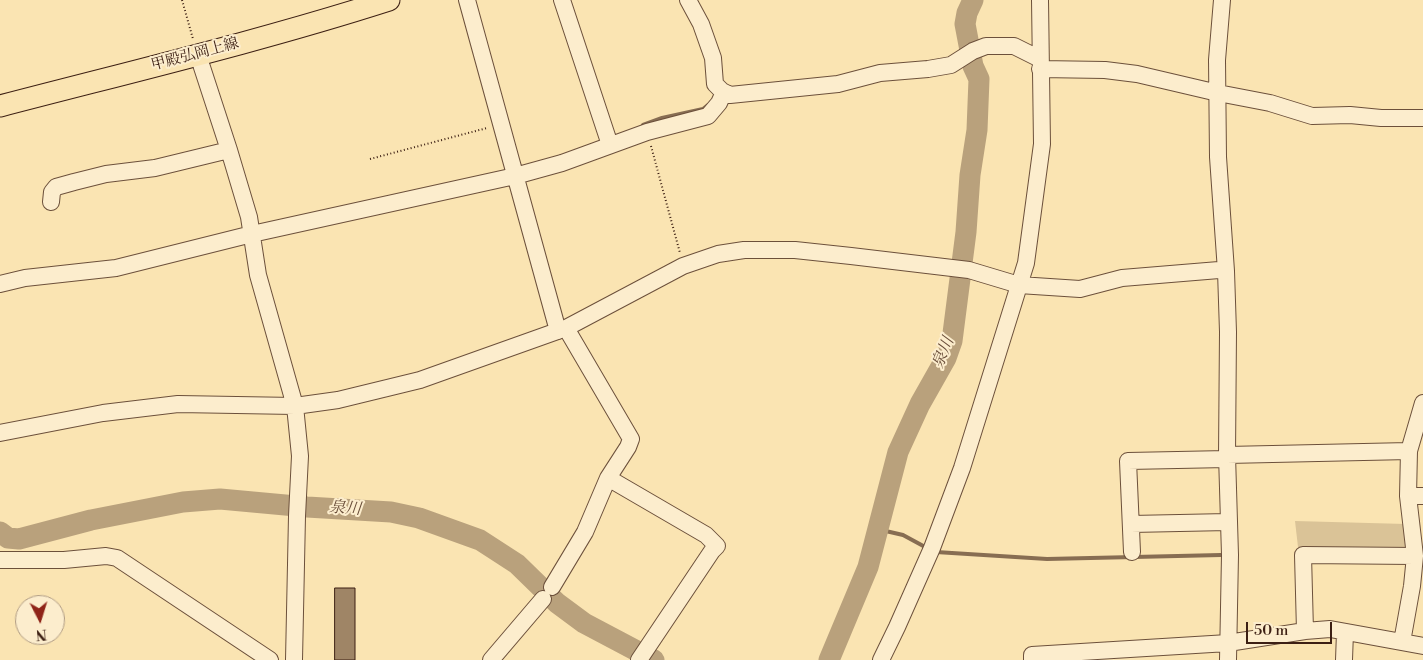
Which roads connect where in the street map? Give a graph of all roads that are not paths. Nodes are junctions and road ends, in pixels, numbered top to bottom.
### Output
1 (389, 0) edge
2 (467, 0) edge
3 (562, 0) edge
4 (688, 0) edge
5 (1040, 0) edge
6 (1222, 0) edge
7 (198, 55) junction
8 (1040, 64) junction
9 (721, 90) junction
10 (1218, 93) junction
11 (0, 106) edge
12 (1423, 118) edge
13 (608, 139) junction
14 (230, 150) junction
15 (514, 170) junction
16 (51, 202) dead end
17 (251, 227) junction
18 (1226, 271) junction
19 (0, 284) edge
20 (1019, 285) junction
21 (562, 330) junction
22 (1423, 403) edge
23 (295, 406) junction
24 (1419, 429) edge
25 (0, 434) edge
26 (1409, 451) junction
27 (1227, 457) junction
28 (608, 478) junction
29 (1415, 496) edge
30 (1228, 522) junction
31 (1131, 524) junction
32 (1132, 552) dead end
33 (1415, 556) junction
34 (0, 560) edge
35 (1306, 631) junction
36 (1346, 632) junction
37 (1402, 642) junction
38 (1228, 643) junction
39 (1423, 646) edge
40 (642, 655) edge
41 (270, 660) edge
42 (294, 660) edge
43 (491, 660) edge
44 (881, 660) edge
45 (1032, 660) edge
46 (1228, 660) edge
47 (1344, 660) edge

1 - 7 main road, 甲殿弘岡上線
2 - 15 street
3 - 13 street
4 - 9 street
5 - 8 street
6 - 10 street
7 - 11 main road, 甲殿弘岡上線
7 - 14 street
8 - 9 street
8 - 10 street
8 - 20 street
9 - 13 street
10 - 12 street
10 - 18 street
13 - 15 street
14 - 16 street
14 - 17 street
15 - 17 street
15 - 21 street
17 - 19 street
17 - 23 street
18 - 20 street
18 - 27 street
20 - 21 street
20 - 44 street
21 - 23 street
21 - 28 street
22 - 24 street
23 - 25 street
23 - 42 street
24 - 26 street
26 - 27 street
26 - 29 street
27 - 30 street
27 - 31 street
28 - 40 street
28 - 43 street
29 - 33 street
30 - 31 street
30 - 38 street
31 - 32 street
33 - 35 street
33 - 37 street
34 - 41 street
35 - 36 street
35 - 38 street
36 - 37 street
36 - 47 street
37 - 39 street
38 - 45 street
38 - 46 street

